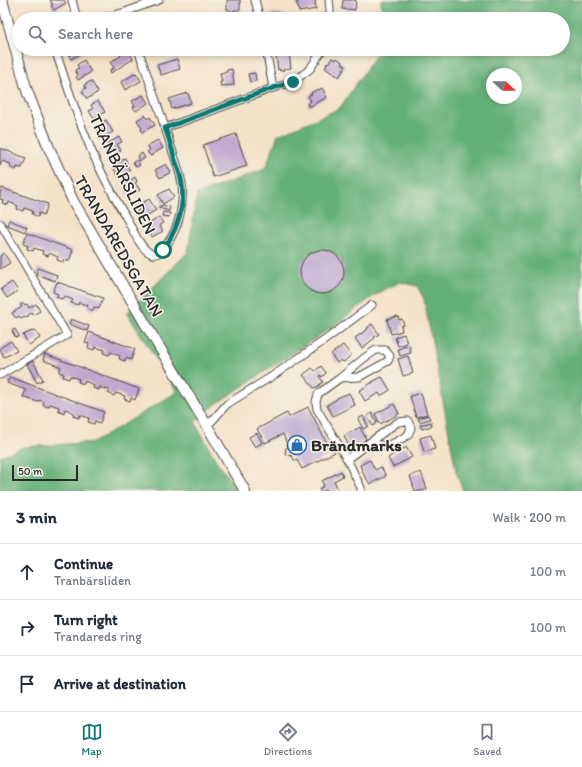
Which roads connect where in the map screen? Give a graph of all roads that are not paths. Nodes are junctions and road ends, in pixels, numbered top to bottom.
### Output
1 (2, 0) edge
2 (72, 0) edge
3 (255, 0) edge
4 (329, 0) edge
5 (154, 1) edge
6 (76, 12) edge
7 (132, 12) edge
8 (258, 12) edge
9 (330, 12) edge
10 (12, 33) edge
11 (18, 56) edge
12 (57, 56) edge
13 (140, 56) edge
14 (267, 56) edge
15 (318, 56) edge
16 (273, 88) junction
17 (165, 128) junction
18 (0, 223) edge
19 (372, 305) dead end
20 (0, 374) edge
21 (340, 378) junction
22 (206, 424) junction
23 (370, 443) junction
24 (347, 460) junction
25 (245, 491) edge
26 (361, 491) edge

1 - 10 street, TRANDAREDSGATAN
2 - 6 street
3 - 8 street
4 - 9 street
5 - 7 street
11 - 22 street, TRANDAREDSGATAN
12 - 17 street, TRANBÄRSLIDEN
13 - 17 street, TRANBÄRSLIDEN
14 - 16 street
15 - 16 street
16 - 17 street
18 - 20 street
19 - 22 street
21 - 21 street
21 - 24 street
22 - 25 street, TRANDAREDSGATAN
23 - 23 street
23 - 24 street
24 - 26 street

